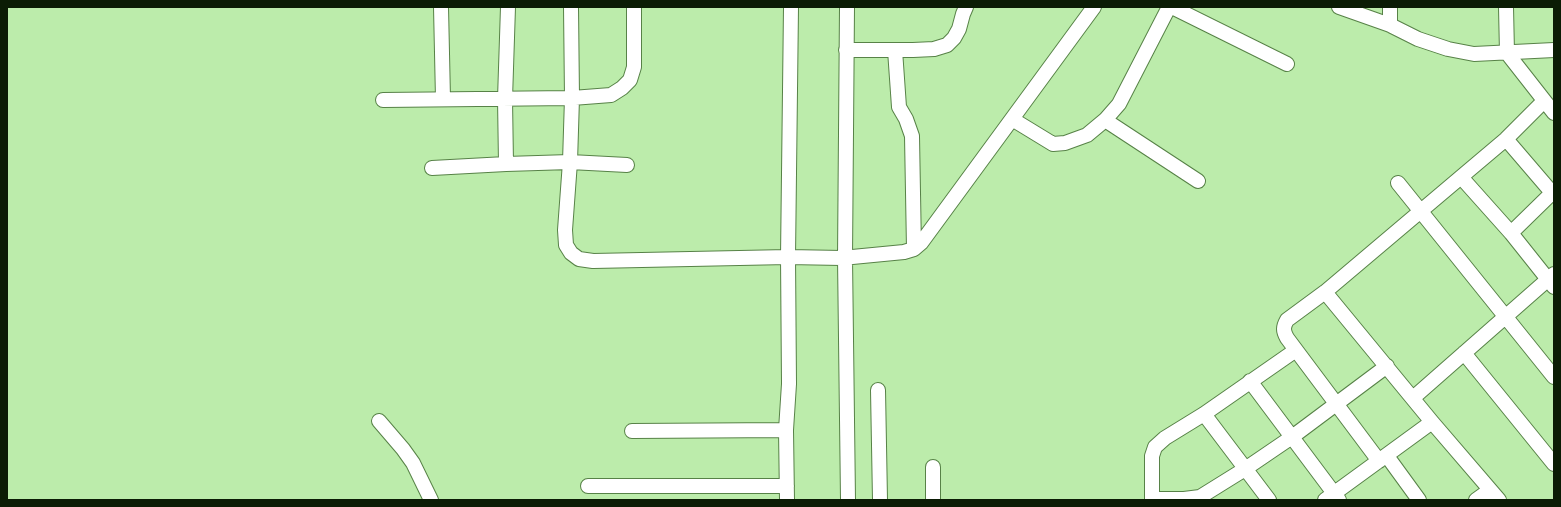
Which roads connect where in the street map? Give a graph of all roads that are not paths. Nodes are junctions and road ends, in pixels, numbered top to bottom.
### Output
1 (441, 7) edge
2 (508, 7) edge
3 (571, 7) edge
4 (634, 7) edge
5 (791, 7) edge
6 (847, 7) edge
7 (966, 7) edge
8 (1094, 7) edge
9 (1339, 7) edge
10 (1390, 7) edge
11 (1506, 7) edge
12 (1176, 8) edge
13 (1390, 25) junction
14 (846, 50) junction
15 (895, 50) junction
16 (1554, 50) edge
17 (1507, 53) junction
18 (1287, 64) dead end
19 (572, 98) junction
20 (443, 99) junction
21 (505, 99) junction
22 (383, 100) dead end
23 (1544, 101) junction
24 (1554, 113) edge
25 (1012, 119) junction
26 (1105, 120) junction
27 (1506, 138) junction
28 (570, 162) junction
29 (506, 164) junction
30 (627, 165) dead end
31 (432, 168) dead end
32 (1461, 176) junction
33 (1198, 181) dead end
34 (1398, 183) dead end
35 (1553, 193) edge
36 (1420, 210) junction
37 (1510, 233) junction
38 (914, 249) junction
39 (788, 257) junction
40 (844, 258) junction
41 (1552, 280) edge
42 (1325, 292) junction
43 (1506, 318) junction
44 (1296, 350) junction
45 (1464, 353) junction
46 (1387, 366) junction
47 (1554, 377) edge
48 (1250, 381) junction
49 (878, 390) dead end
50 (1413, 398) junction
51 (1337, 403) junction
52 (1204, 414) junction
53 (379, 421) dead end
54 (1432, 422) junction
55 (786, 430) junction
56 (632, 431) dead end
57 (1292, 437) junction
58 (1383, 459) junction
59 (1554, 464) edge
60 (933, 467) dead end
61 (1245, 469) junction
62 (588, 486) dead end
63 (787, 493) edge
64 (1495, 495) edge
65 (1333, 498) edge
66 (430, 500) edge
67 (848, 500) edge
68 (880, 500) edge
69 (933, 500) edge
70 (1152, 500) edge
71 (1269, 500) edge
72 (1419, 500) edge
73 (1476, 500) edge

1 - 20 street
2 - 21 street
3 - 19 street
4 - 19 street
5 - 39 street
6 - 14 street
7 - 15 street
8 - 25 street
9 - 13 street
10 - 13 street
11 - 17 street
12 - 18 street
12 - 26 street
13 - 17 street
14 - 15 street
14 - 40 street
15 - 38 street
16 - 17 street
17 - 23 street
19 - 21 street
19 - 28 street
20 - 21 street
20 - 22 street
21 - 29 street
23 - 24 street
23 - 27 street
25 - 26 street
25 - 38 street
26 - 33 street
27 - 32 street
27 - 35 street
28 - 29 street
28 - 30 street
28 - 39 street
29 - 31 street
32 - 36 street
32 - 37 street
34 - 36 street
35 - 37 street
36 - 42 street
36 - 43 street
37 - 41 street
38 - 40 street
39 - 40 street
39 - 55 street
40 - 67 street
41 - 43 street
42 - 44 street
42 - 46 street
43 - 45 street
43 - 47 street
44 - 48 street
44 - 51 street
45 - 50 street
45 - 59 street
46 - 50 street
46 - 51 street
48 - 52 street
48 - 57 street
49 - 68 street
50 - 54 street
51 - 57 street
51 - 58 street
52 - 61 street
52 - 70 street
53 - 66 street
54 - 58 street
54 - 64 street
55 - 56 street
55 - 63 street
57 - 61 street
57 - 65 street
58 - 65 street
58 - 72 street
60 - 69 street
61 - 70 street
61 - 71 street
62 - 63 street
64 - 73 street

